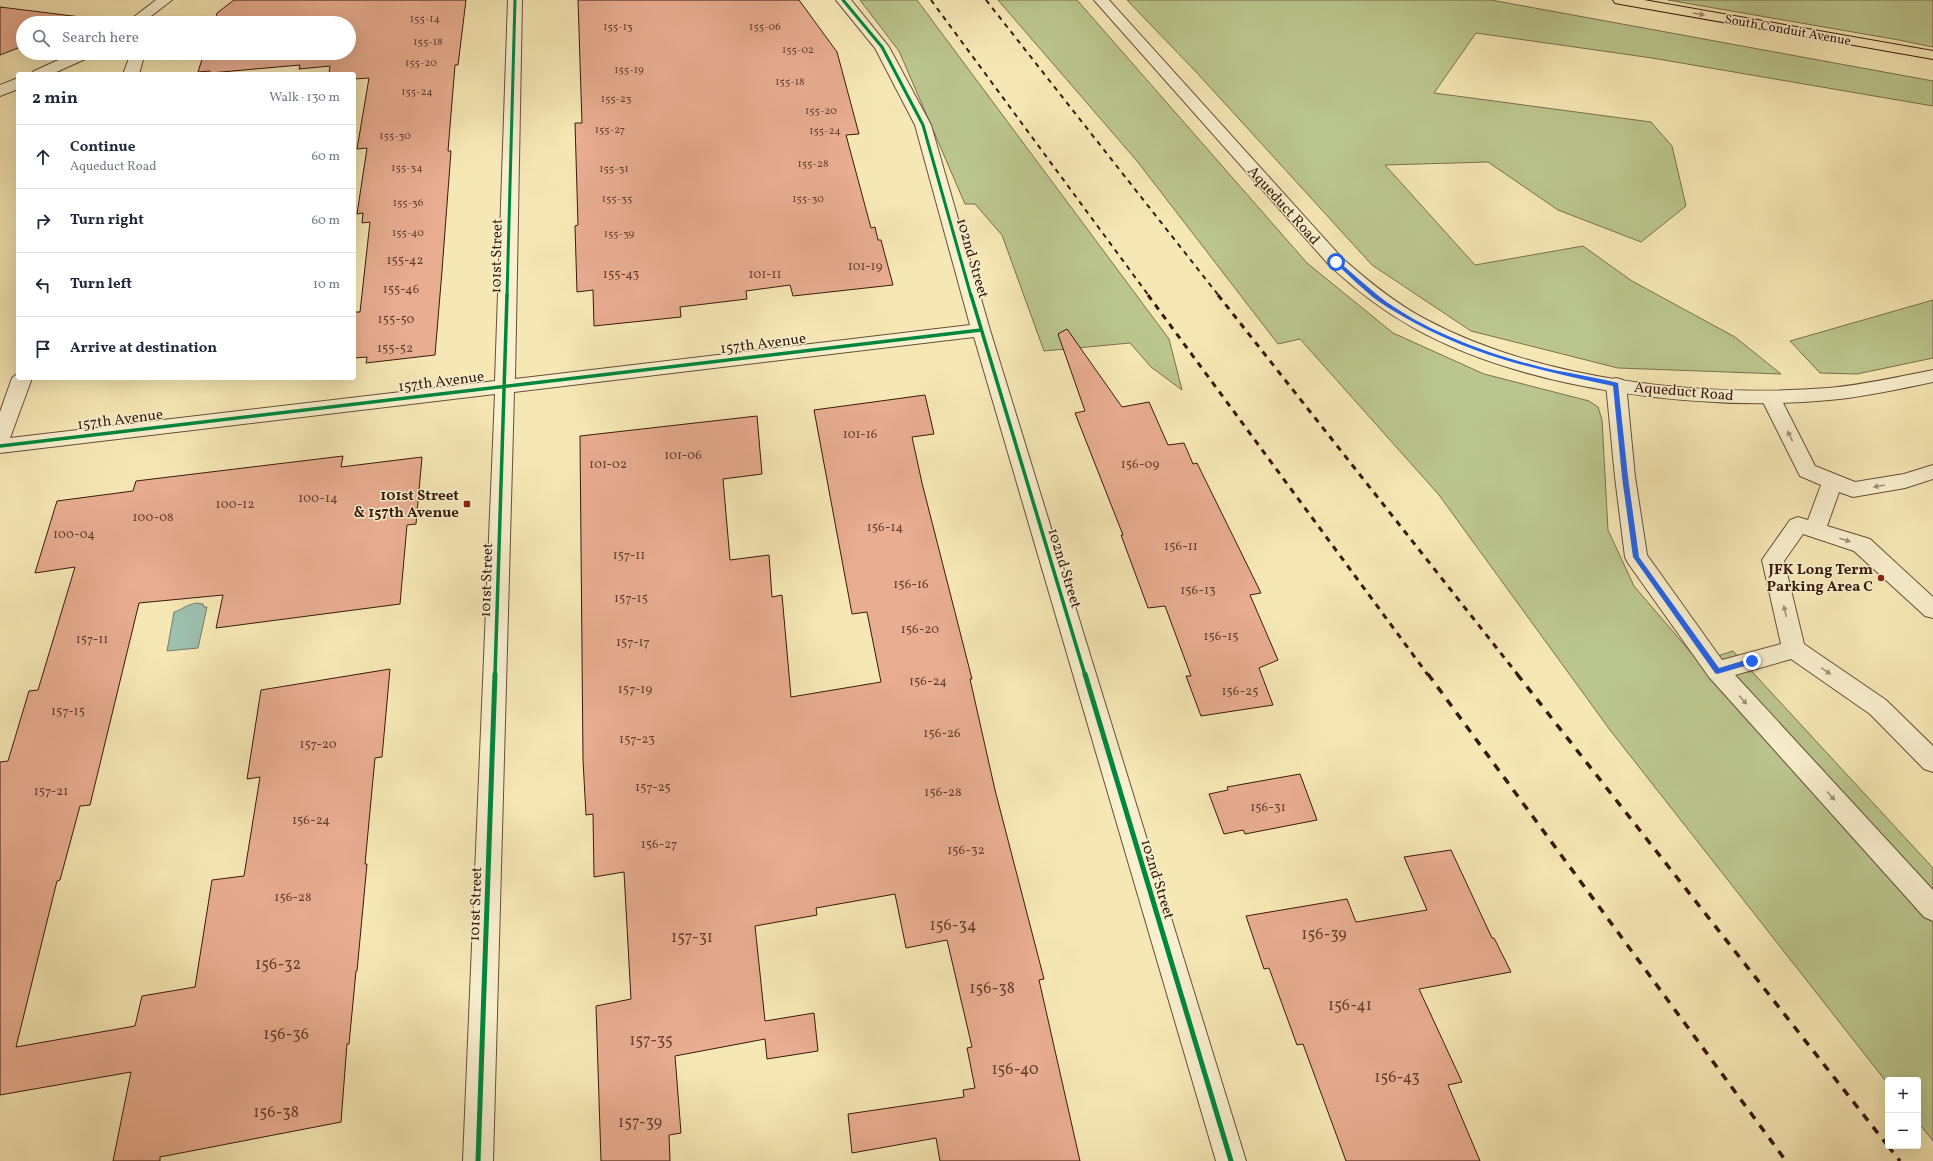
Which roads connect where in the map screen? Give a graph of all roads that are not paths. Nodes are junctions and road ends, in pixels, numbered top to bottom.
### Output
1 (165, 0) edge
2 (514, 0) edge
3 (843, 0) edge
4 (1101, 0) edge
5 (1620, 0) edge
6 (148, 16) edge
7 (1738, 20) junction
8 (1933, 55) edge
9 (71, 60) edge
10 (136, 60) edge
11 (1933, 66) edge
12 (44, 72) edge
13 (132, 72) edge
14 (16, 84) edge
15 (0, 91) edge
16 (981, 330) junction
17 (1933, 376) edge
18 (21, 380) edge
19 (1616, 384) junction
20 (505, 385) junction
21 (1771, 398) junction
22 (0, 439) edge
23 (0, 446) edge
24 (1933, 472) edge
25 (1833, 481) junction
26 (1815, 531) junction
27 (1924, 588) edge
28 (1933, 610) edge
29 (1794, 649) junction
30 (1717, 671) junction
31 (1933, 762) edge
32 (1933, 909) edge
33 (478, 1161) edge
34 (1231, 1161) edge

1 - 6 street
2 - 20 street, 101st Street
3 - 16 street, 102nd Street
4 - 19 street, Aqueduct Road
5 -> 7 highway, South Conduit Avenue
7 - 8 highway, South Conduit Avenue
7 - 11 highway
9 - 12 street
10 - 13 street
14 - 15 street
16 - 20 street, 157th Avenue
16 - 34 street, 102nd Street
17 - 21 street, Aqueduct Road
18 - 22 street
19 - 21 street, Aqueduct Road
19 - 30 street
20 - 23 street, 157th Avenue
20 - 33 street, 101st Street
25 -> 21 street
24 -> 25 street
25 - 26 street
26 -> 27 street
29 -> 26 street
27 - 28 street
29 - 30 street
29 -> 31 street
30 -> 32 street

